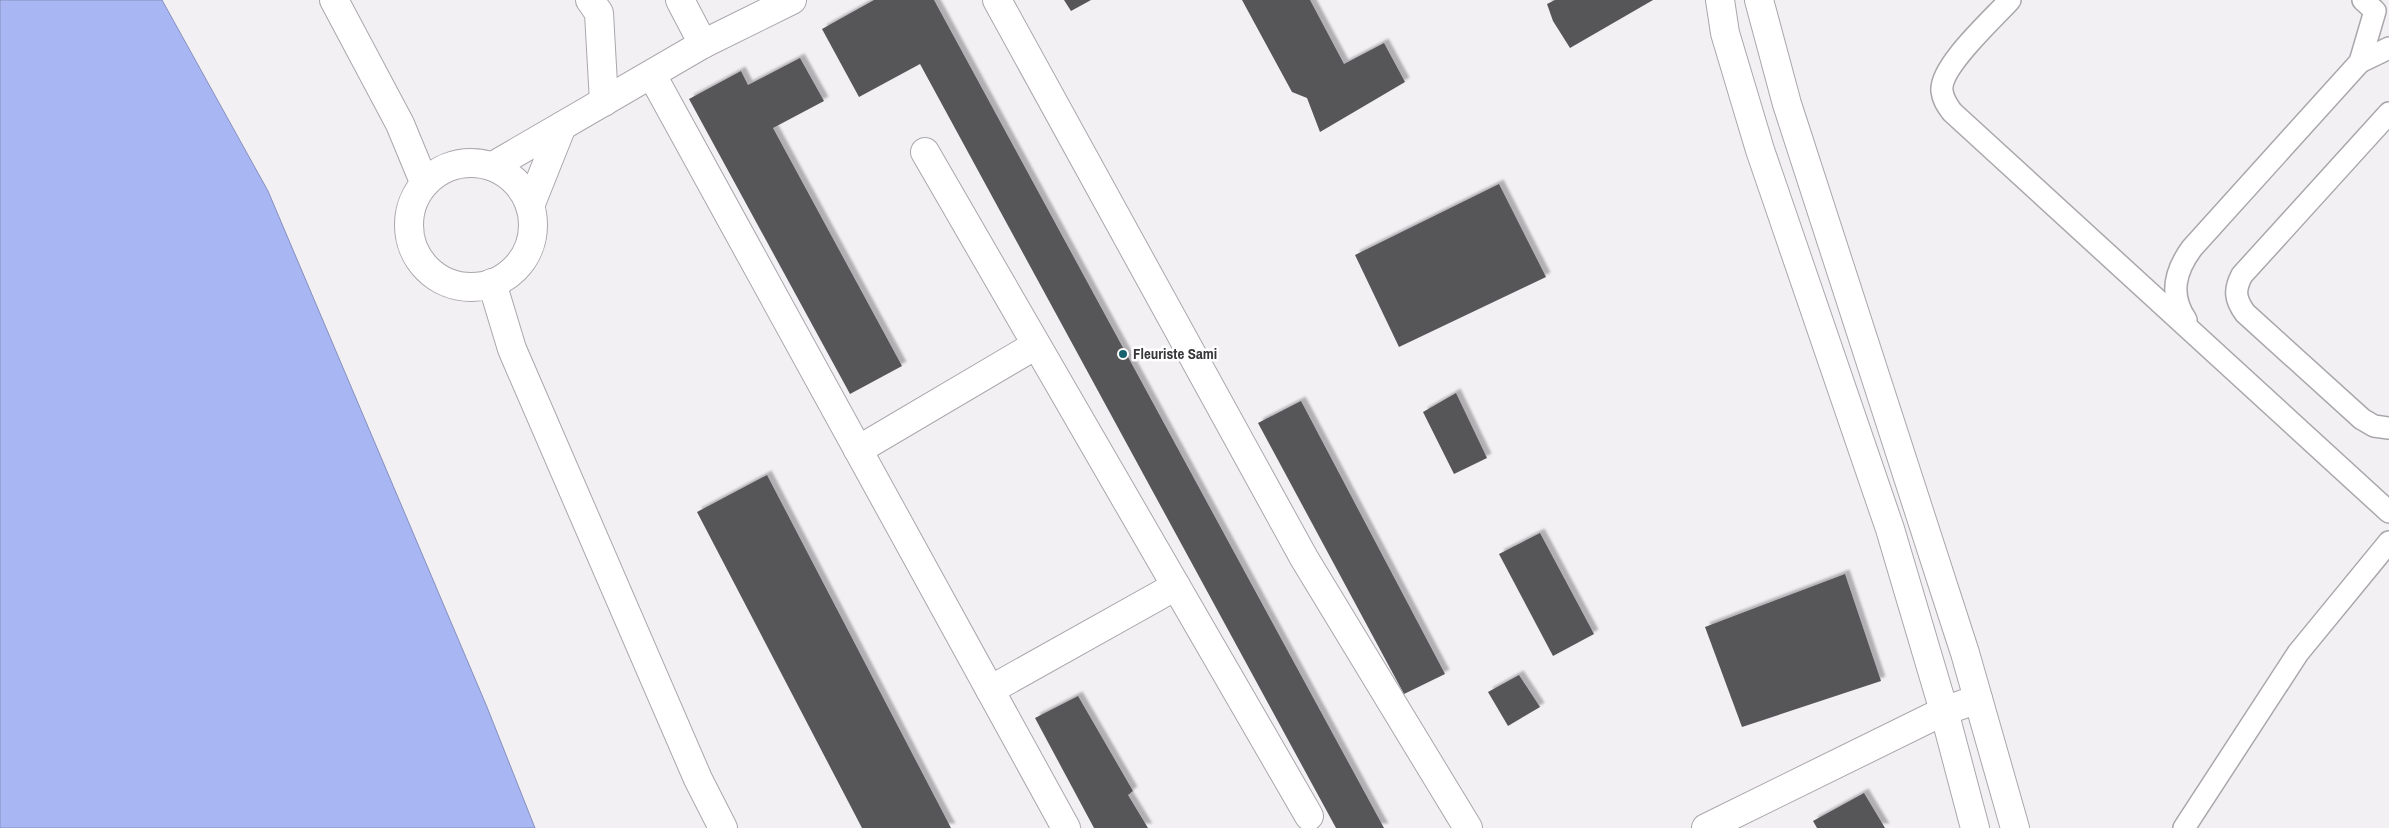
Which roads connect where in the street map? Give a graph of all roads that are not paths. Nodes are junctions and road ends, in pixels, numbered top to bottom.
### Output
1 (334, 0) edge
2 (590, 0) edge
3 (680, 0) edge
4 (792, 0) edge
5 (997, 0) edge
6 (1720, 0) edge
7 (1758, 0) edge
8 (2010, 0) edge
9 (2375, 4) edge
10 (703, 44) junction
11 (2389, 48) edge
12 (2360, 62) junction
13 (652, 76) junction
14 (604, 102) junction
15 (2389, 113) edge
16 (562, 126) junction
17 (925, 152) dead end
18 (493, 166) junction
19 (424, 182) junction
20 (530, 206) junction
21 (492, 283) junction
22 (2193, 331) junction
23 (1036, 345) junction
24 (2389, 428) edge
25 (858, 450) junction
26 (2389, 512) edge
27 (2389, 542) edge
28 (1176, 586) junction
29 (990, 690) junction
30 (1978, 699) junction
31 (1944, 711) junction
32 (1309, 816) dead end
33 (723, 828) edge
34 (1066, 828) edge
35 (1468, 828) edge
36 (1706, 828) edge
37 (1975, 828) edge
38 (2015, 828) edge
39 (2184, 828) edge

1 - 19 street
2 - 14 street
3 - 10 street
4 - 10 street
5 - 35 street
6 - 31 street
7 - 30 street
8 - 22 lane
9 - 12 lane
10 - 13 street
11 - 12 lane
12 - 22 lane
13 - 14 street
13 - 25 street
14 - 16 street
15 - 24 lane
16 - 18 street
16 - 20 street
17 - 23 street
18 - 19 street
18 - 20 street
19 - 21 street
20 - 21 street
21 - 33 street
22 - 26 lane
23 - 25 street
23 - 28 street
25 - 29 street
27 - 39 lane
28 - 29 street
28 - 32 street
29 - 34 street
30 - 31 street
30 - 38 street
31 - 36 street
31 - 37 street

